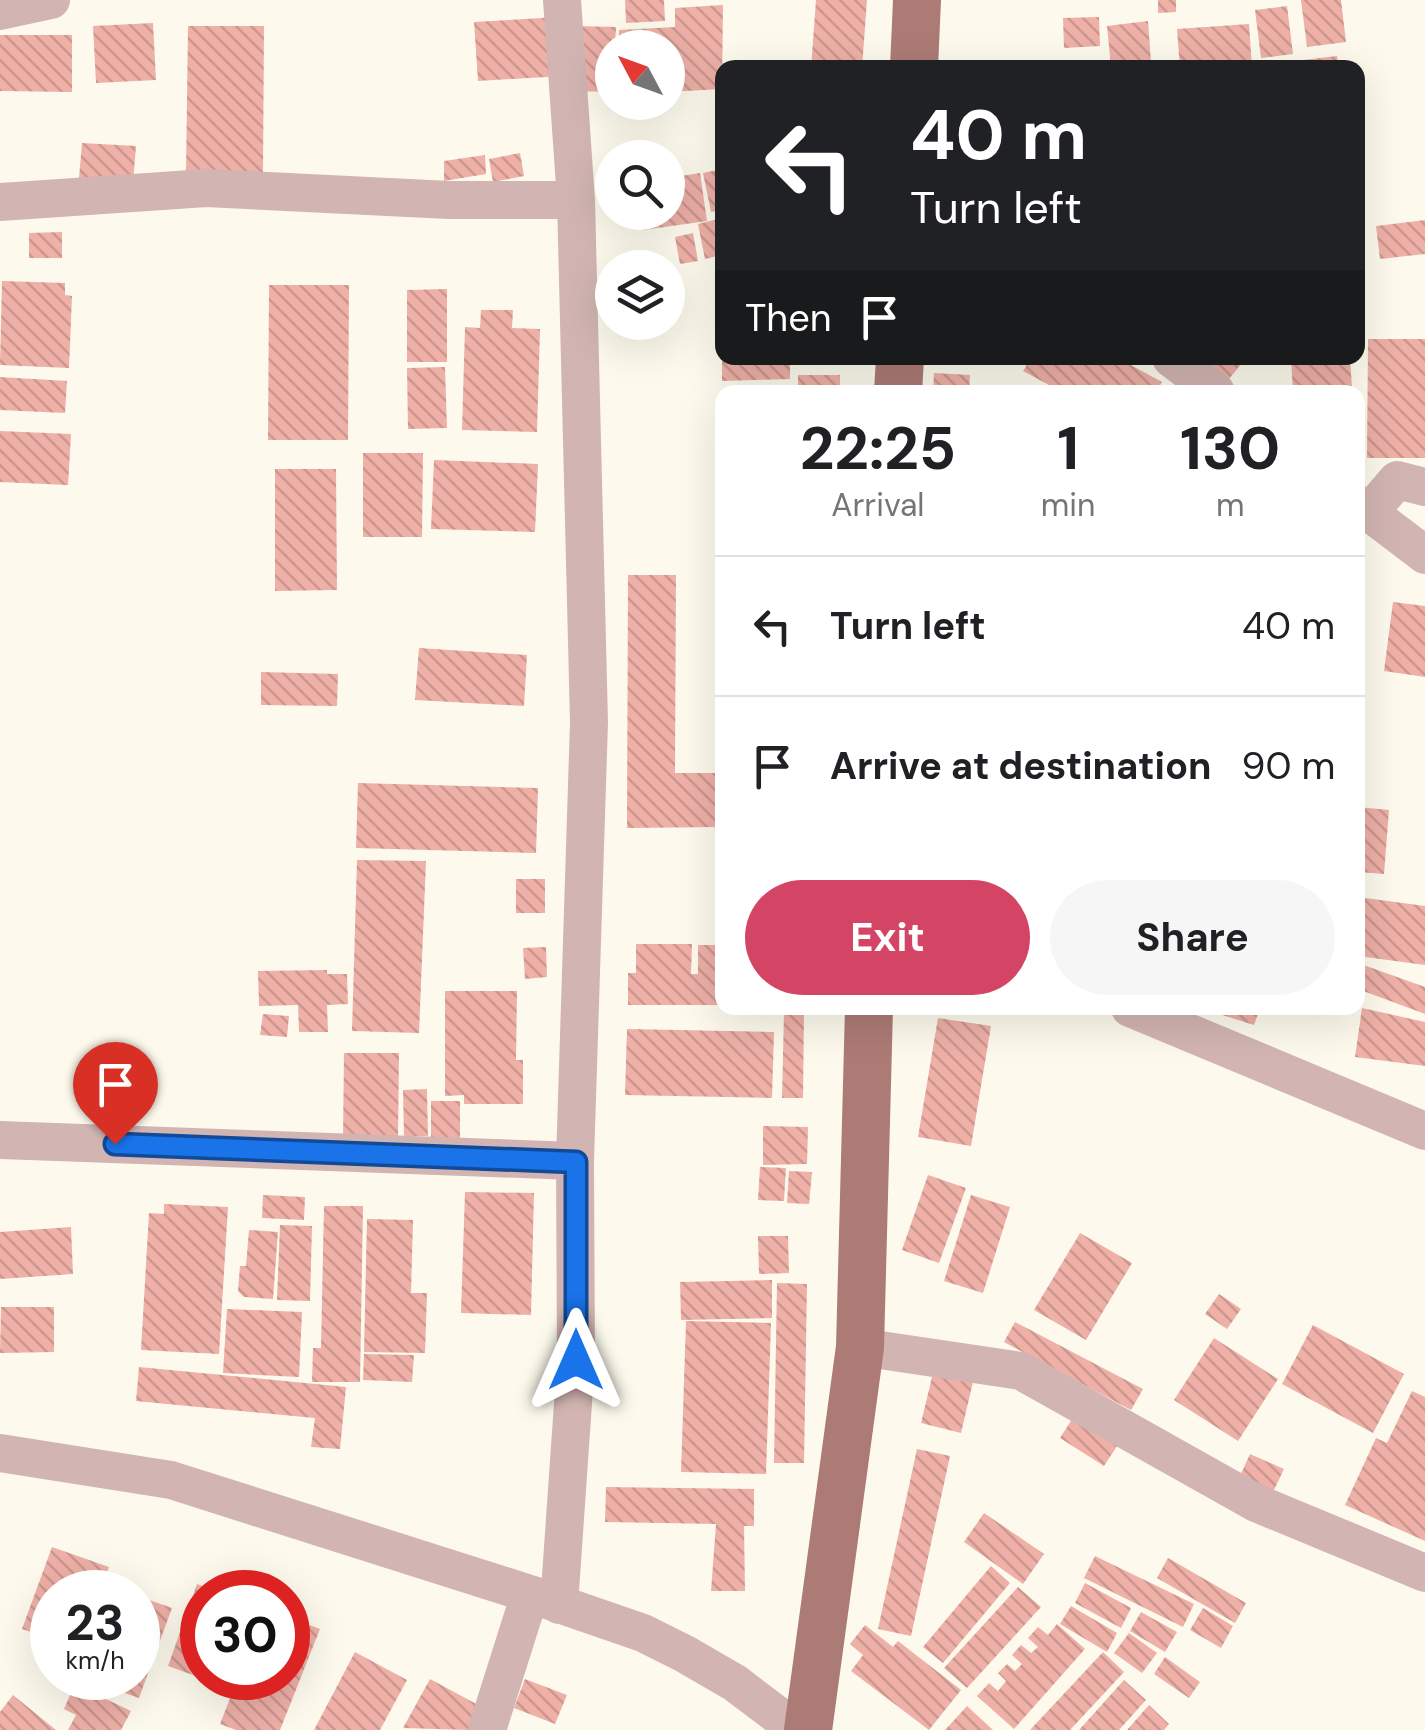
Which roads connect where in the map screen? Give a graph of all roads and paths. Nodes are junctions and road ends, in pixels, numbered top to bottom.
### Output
1 (51, 0) edge
2 (562, 0) edge
3 (917, 0) edge
4 (0, 11) edge
5 (914, 60) edge
6 (576, 200) junction
7 (0, 202) edge
8 (1180, 365) edge
9 (1207, 385) edge
10 (1425, 487) edge
11 (1365, 506) edge
12 (1365, 510) edge
13 (1425, 555) edge
14 (869, 1015) edge
15 (1147, 1015) edge
16 (1425, 1131) edge
17 (0, 1140) edge
18 (576, 1162) junction
19 (860, 1348) junction
20 (0, 1453) edge
21 (1425, 1573) edge
22 (544, 1599) junction
23 (487, 1730) edge
24 (797, 1730) edge
25 (808, 1730) edge

1 - 4 street
2 - 6 street
3 - 5 main road
6 - 7 street
6 - 18 street
8 - 9 street
10 - 11 street
12 - 13 street
14 - 19 main road
15 - 16 street
17 - 18 street
18 - 22 street
19 - 21 street
19 - 25 main road
20 - 22 street
22 - 23 street
22 - 24 street

